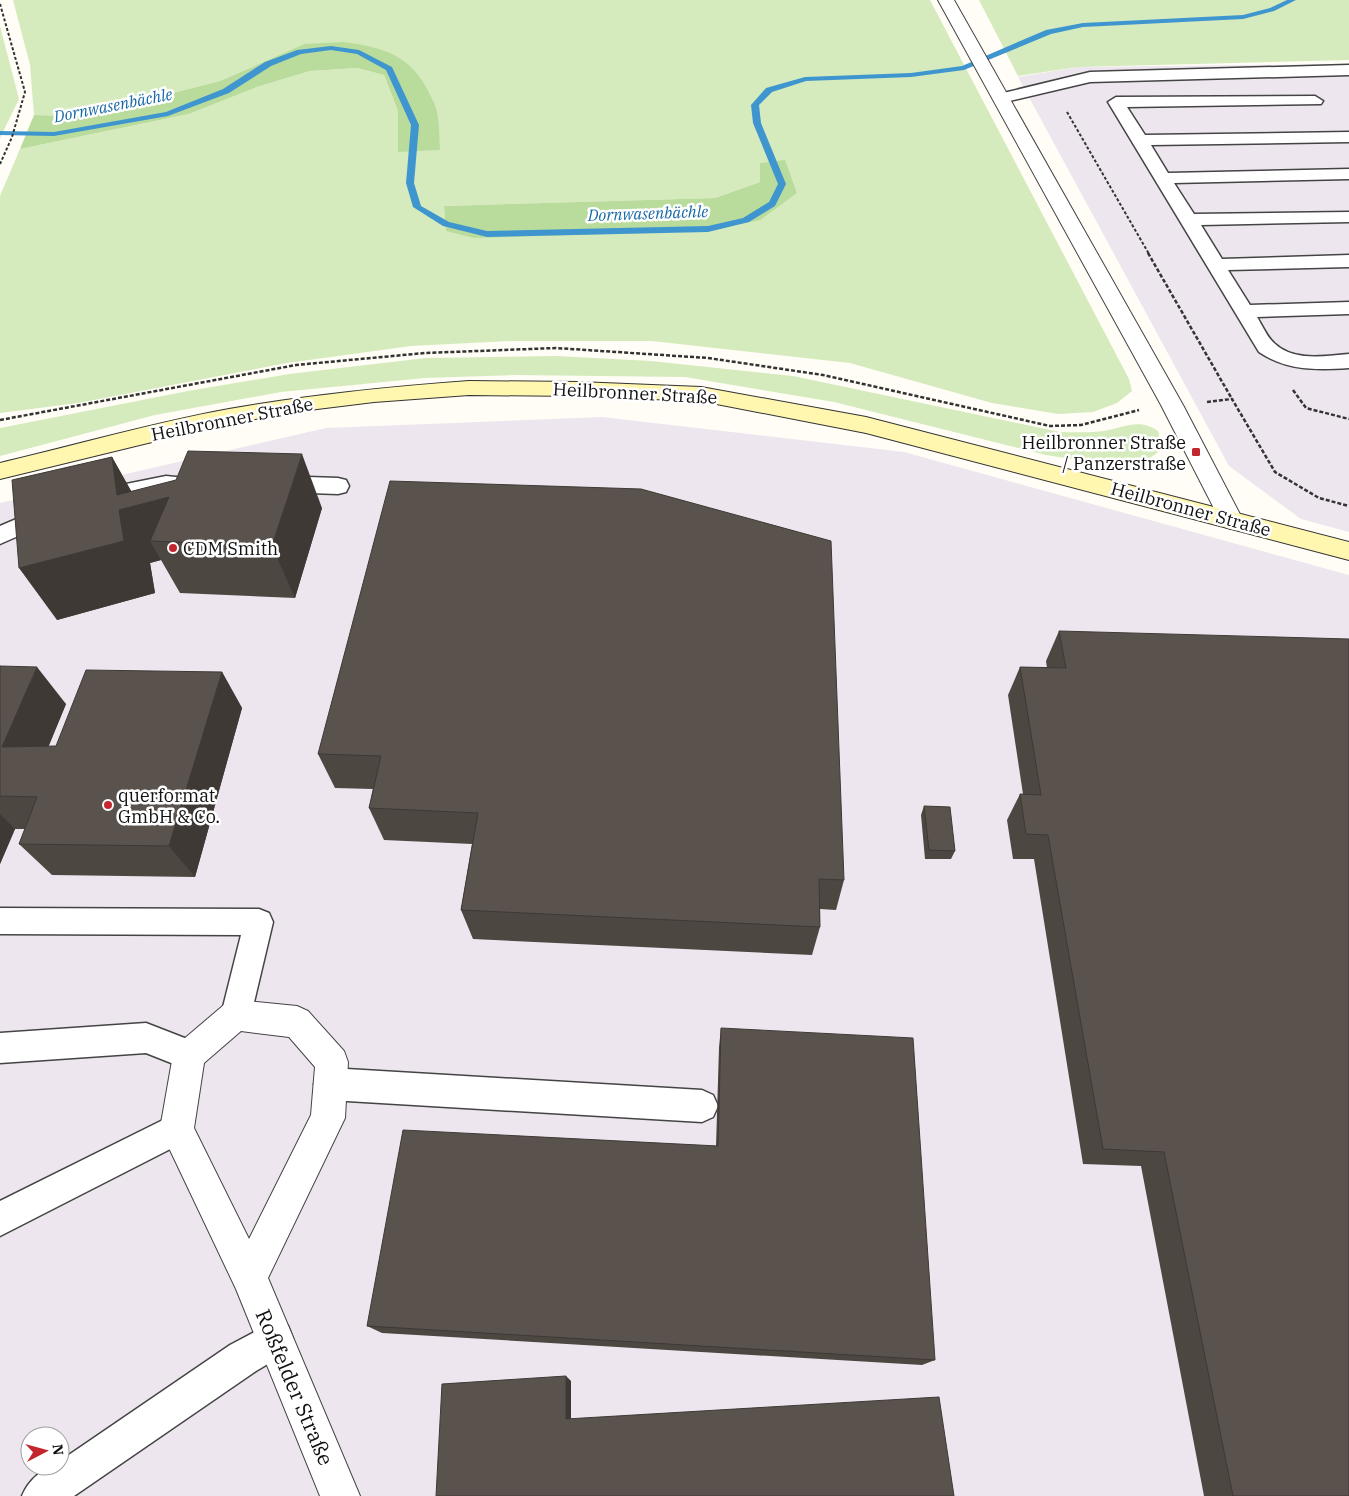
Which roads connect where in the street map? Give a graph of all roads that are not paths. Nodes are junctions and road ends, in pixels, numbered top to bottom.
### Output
1 (946, 0) edge
2 (1296, 70) junction
3 (1349, 70) edge
4 (1001, 98) junction
5 (1323, 113) junction
6 (1344, 137) edge
7 (1139, 140) junction
8 (1349, 154) edge
9 (1349, 174) edge
10 (1162, 178) junction
11 (1349, 217) edge
12 (1188, 220) junction
13 (1349, 261) edge
14 (1216, 265) junction
15 (1349, 308) edge
16 (1244, 311) junction
17 (1349, 361) edge
18 (0, 470) edge
19 (203, 483) edge
20 (258, 483) edge
21 (338, 486) dead end
22 (1231, 520) junction
23 (0, 536) edge
24 (1349, 551) edge
25 (0, 921) edge
26 (236, 1015) junction
27 (0, 1048) edge
28 (189, 1055) junction
29 (330, 1084) junction
30 (702, 1106) dead end
31 (177, 1129) junction
32 (0, 1219) edge
33 (250, 1277) junction
34 (275, 1338) junction
35 (41, 1496) edge
36 (340, 1496) edge

1 - 4 street
2 - 3 lane
2 - 4 lane
2 - 5 lane
4 - 22 street
5 - 6 lane
5 - 7 lane
6 - 7 lane
6 - 8 lane
7 - 10 lane
9 - 10 lane
10 - 12 lane
11 - 12 lane
12 - 14 lane
13 - 14 lane
14 - 16 lane
15 - 16 lane
16 - 17 lane
18 - 22 main road, Heilbronner Straße
19 - 23 lane
20 - 21 lane
22 - 24 main road, Heilbronner Straße
25 - 26 lane
26 - 28 street
26 - 29 street
27 - 28 lane
28 - 31 street
29 - 30 lane
29 - 33 street
31 - 32 lane
31 - 33 street, Roßfelder Straße
33 - 34 street, Roßfelder Straße
34 - 35 lane
34 - 36 street, Roßfelder Straße

